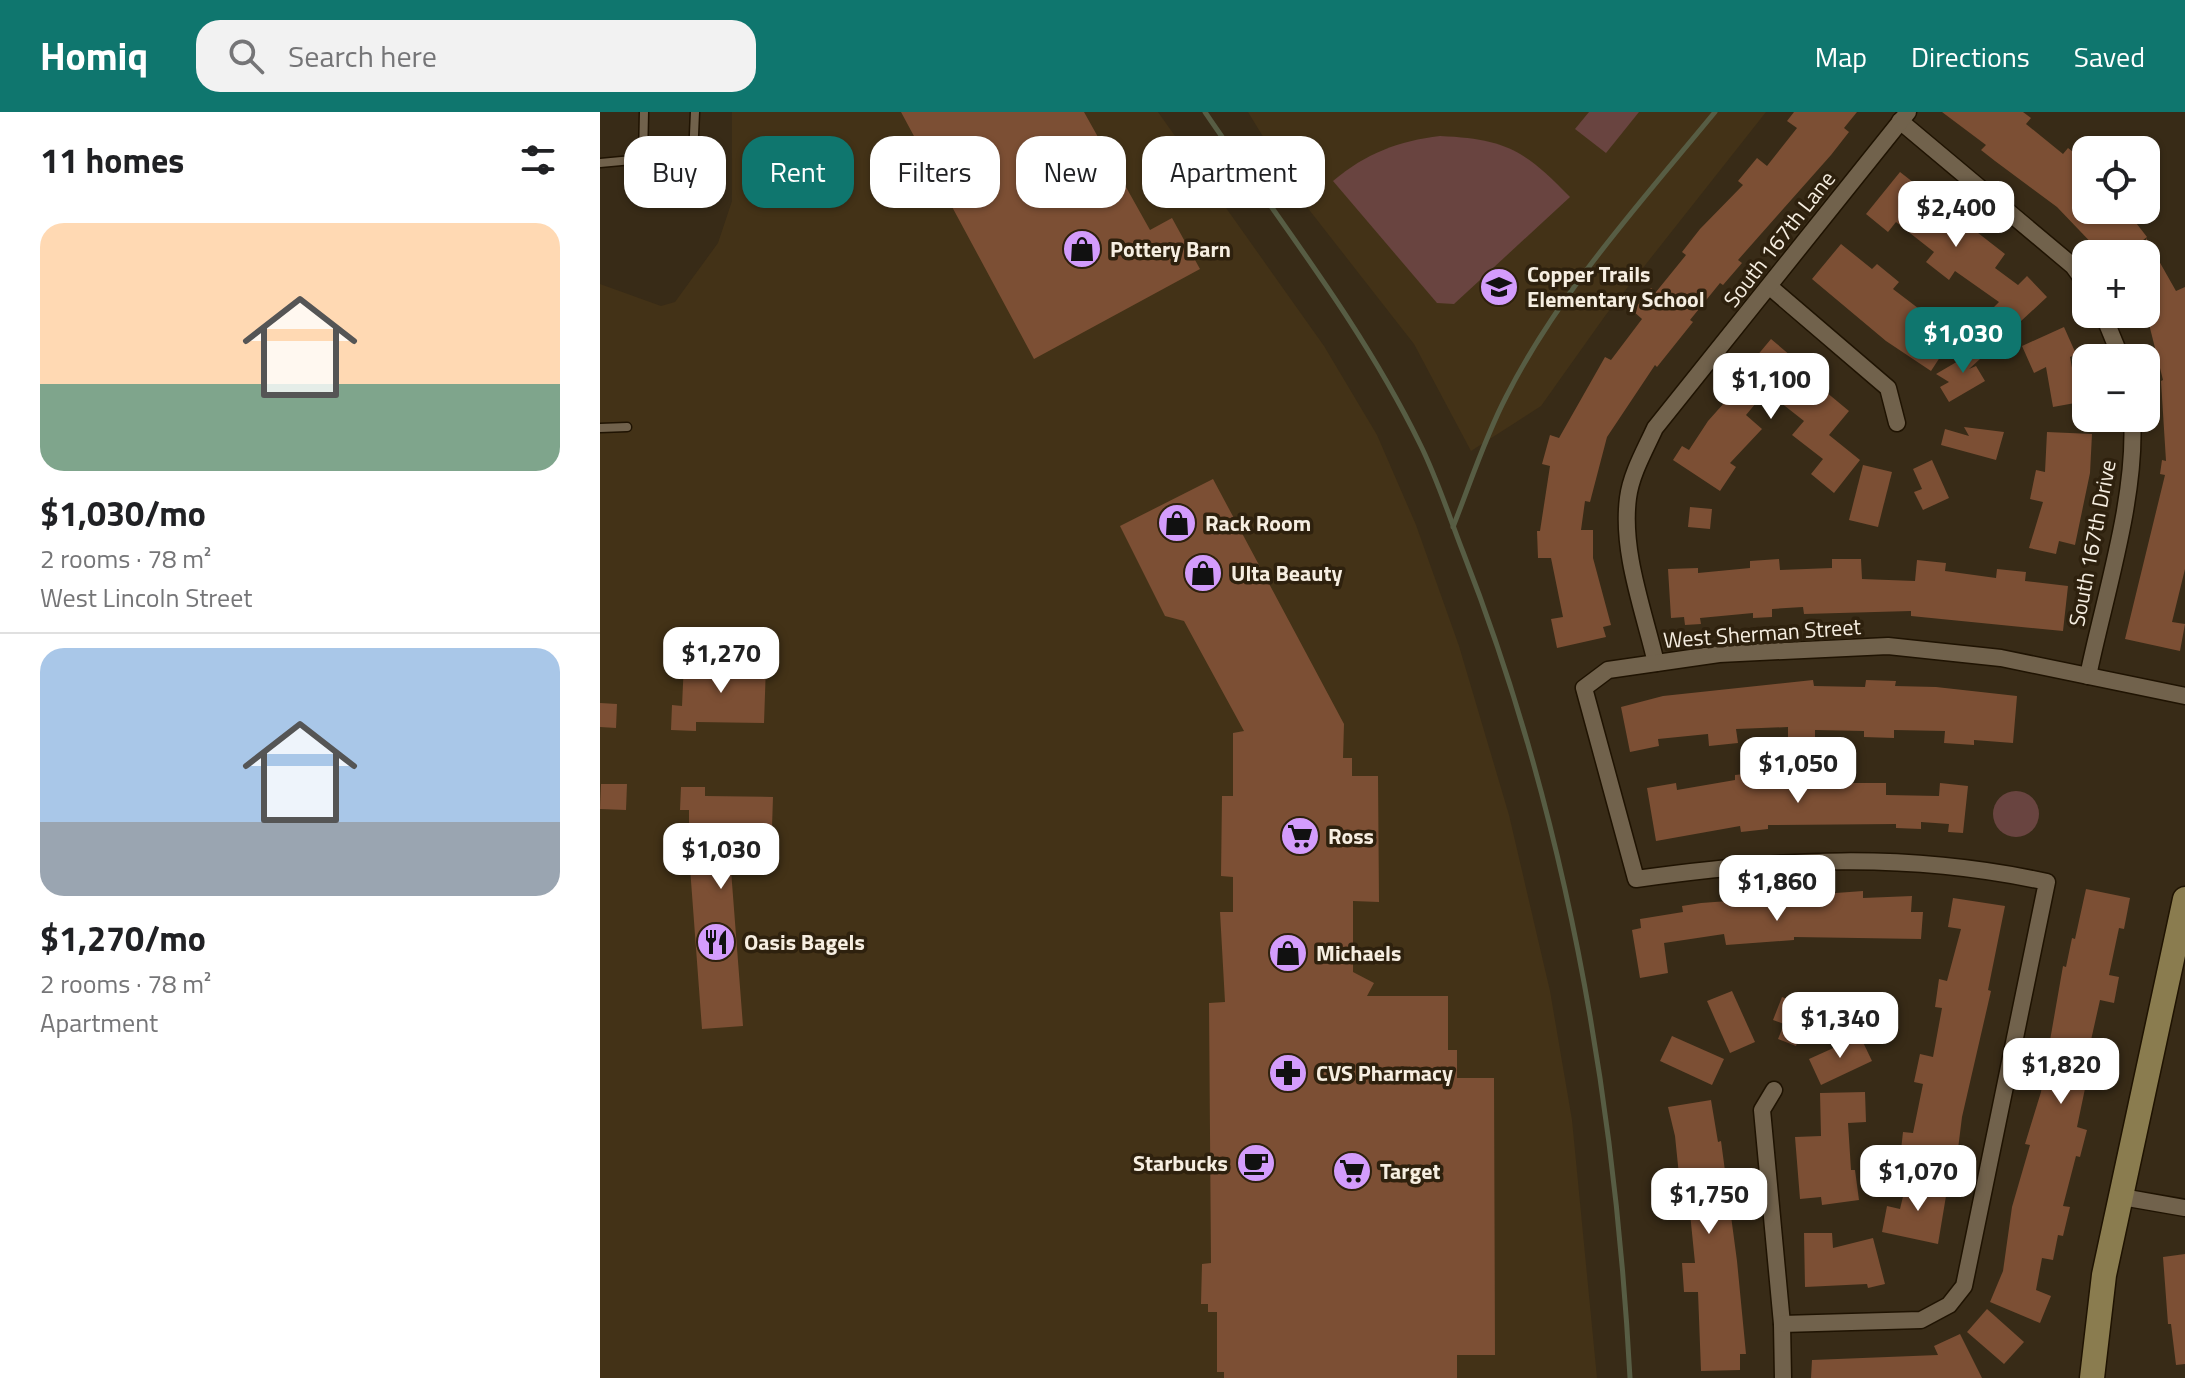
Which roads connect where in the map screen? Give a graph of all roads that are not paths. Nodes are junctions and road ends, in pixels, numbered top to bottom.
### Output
1 (644, 112) edge
2 (695, 112) edge
3 (1904, 117) edge
4 (643, 136) edge
5 (694, 136) edge
6 (624, 161) edge
7 (600, 163) edge
8 (2072, 265) edge
9 (1770, 287) junction
10 (1897, 423) dead end
11 (627, 427) dead end
12 (600, 428) edge
13 (2132, 432) edge
14 (1656, 663) junction
15 (2088, 676) junction
16 (2185, 696) edge
17 (2185, 899) edge
18 (1774, 1090) dead end
19 (2122, 1197) junction
20 (2185, 1208) edge
21 (1782, 1324) junction
22 (1783, 1378) edge
23 (2092, 1378) edge

1 - 4 lane
2 - 5 lane
3 - 8 street
3 - 9 street, South 167th Lane
6 - 7 lane
9 - 10 street
9 - 14 street, South 167th Lane
11 - 12 lane
13 - 15 street, South 167th Drive
14 - 15 street, West Sherman Street
14 - 21 street, West Sherman Street
15 - 16 street, West Sherman Street
17 - 19 street
18 - 21 street
19 - 20 street
19 - 23 street
21 - 22 street

